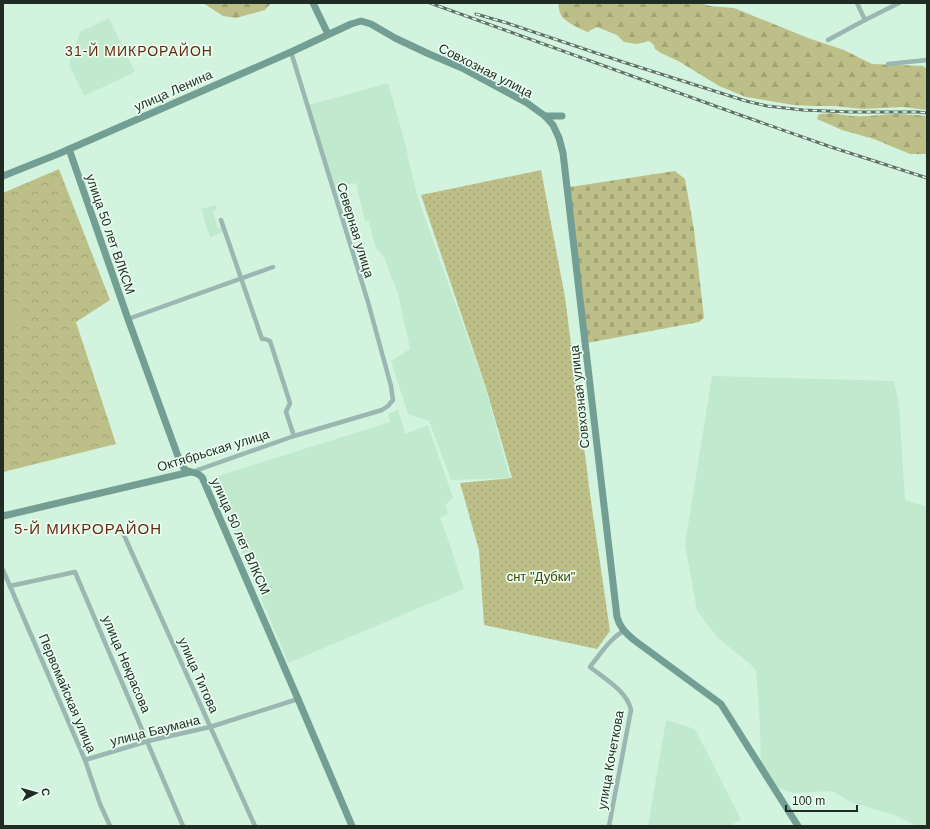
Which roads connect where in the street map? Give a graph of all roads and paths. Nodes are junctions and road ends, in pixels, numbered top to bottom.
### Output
1 (313, 3) edge
2 (857, 3) edge
3 (899, 3) edge
4 (865, 20) junction
5 (351, 24) joint
6 (328, 34) junction
7 (828, 40) dead end
8 (291, 52) junction
9 (927, 60) edge
10 (888, 64) dead end
11 (545, 116) junction
12 (562, 116) dead end
13 (69, 149) junction
14 (3, 176) edge
15 (221, 220) dead end
16 (273, 268) dead end
17 (242, 279) junction
18 (128, 319) junction
19 (382, 410) joint
20 (294, 436) junction
21 (190, 472) junction
22 (3, 516) edge
23 (123, 533) dead end
24 (3, 570) edge
25 (10, 586) junction
26 (623, 631) junction
27 (298, 699) junction
28 (210, 727) junction
29 (148, 741) junction
30 (85, 760) junction
31 (110, 826) edge
32 (183, 826) edge
33 (255, 826) edge
34 (352, 826) edge
35 (609, 826) edge
36 (798, 826) edge

1 - 6 street
2 - 4 street
3 - 4 street
4 - 7 street
5 - 6 street, улица Ленина
5 - 11 street, Совхозная улица
6 - 8 street, улица Ленина
8 - 13 street, улица Ленина
8 - 19 street, Северная улица
9 - 10 street
11 - 12 street
11 - 26 street, Совхозная улица
13 - 14 street, улица Ленина
13 - 18 street, улица 50 лет ВЛКСМ
15 - 17 street
16 - 17 street
17 - 18 street
17 - 20 street
18 - 21 street, улица 50 лет ВЛКСМ
19 - 20 street, Октябрьская улица
20 - 21 street, Октябрьская улица
21 - 22 street, Октябрьская улица
21 - 27 street, улица 50 лет ВЛКСМ
23 - 28 street, улица Титова
24 - 25 street, Первомайская улица
25 - 29 street, улица Некрасова
25 - 30 street, Первомайская улица
26 - 35 street, улица Кочеткова
26 - 36 street
27 - 28 street, улица Баумана
27 - 34 street, улица 50 лет ВЛКСМ
28 - 29 street, улица Баумана
28 - 33 street, улица Титова
29 - 30 street, улица Баумана
29 - 32 street, улица Некрасова
30 - 31 street, Первомайская улица

